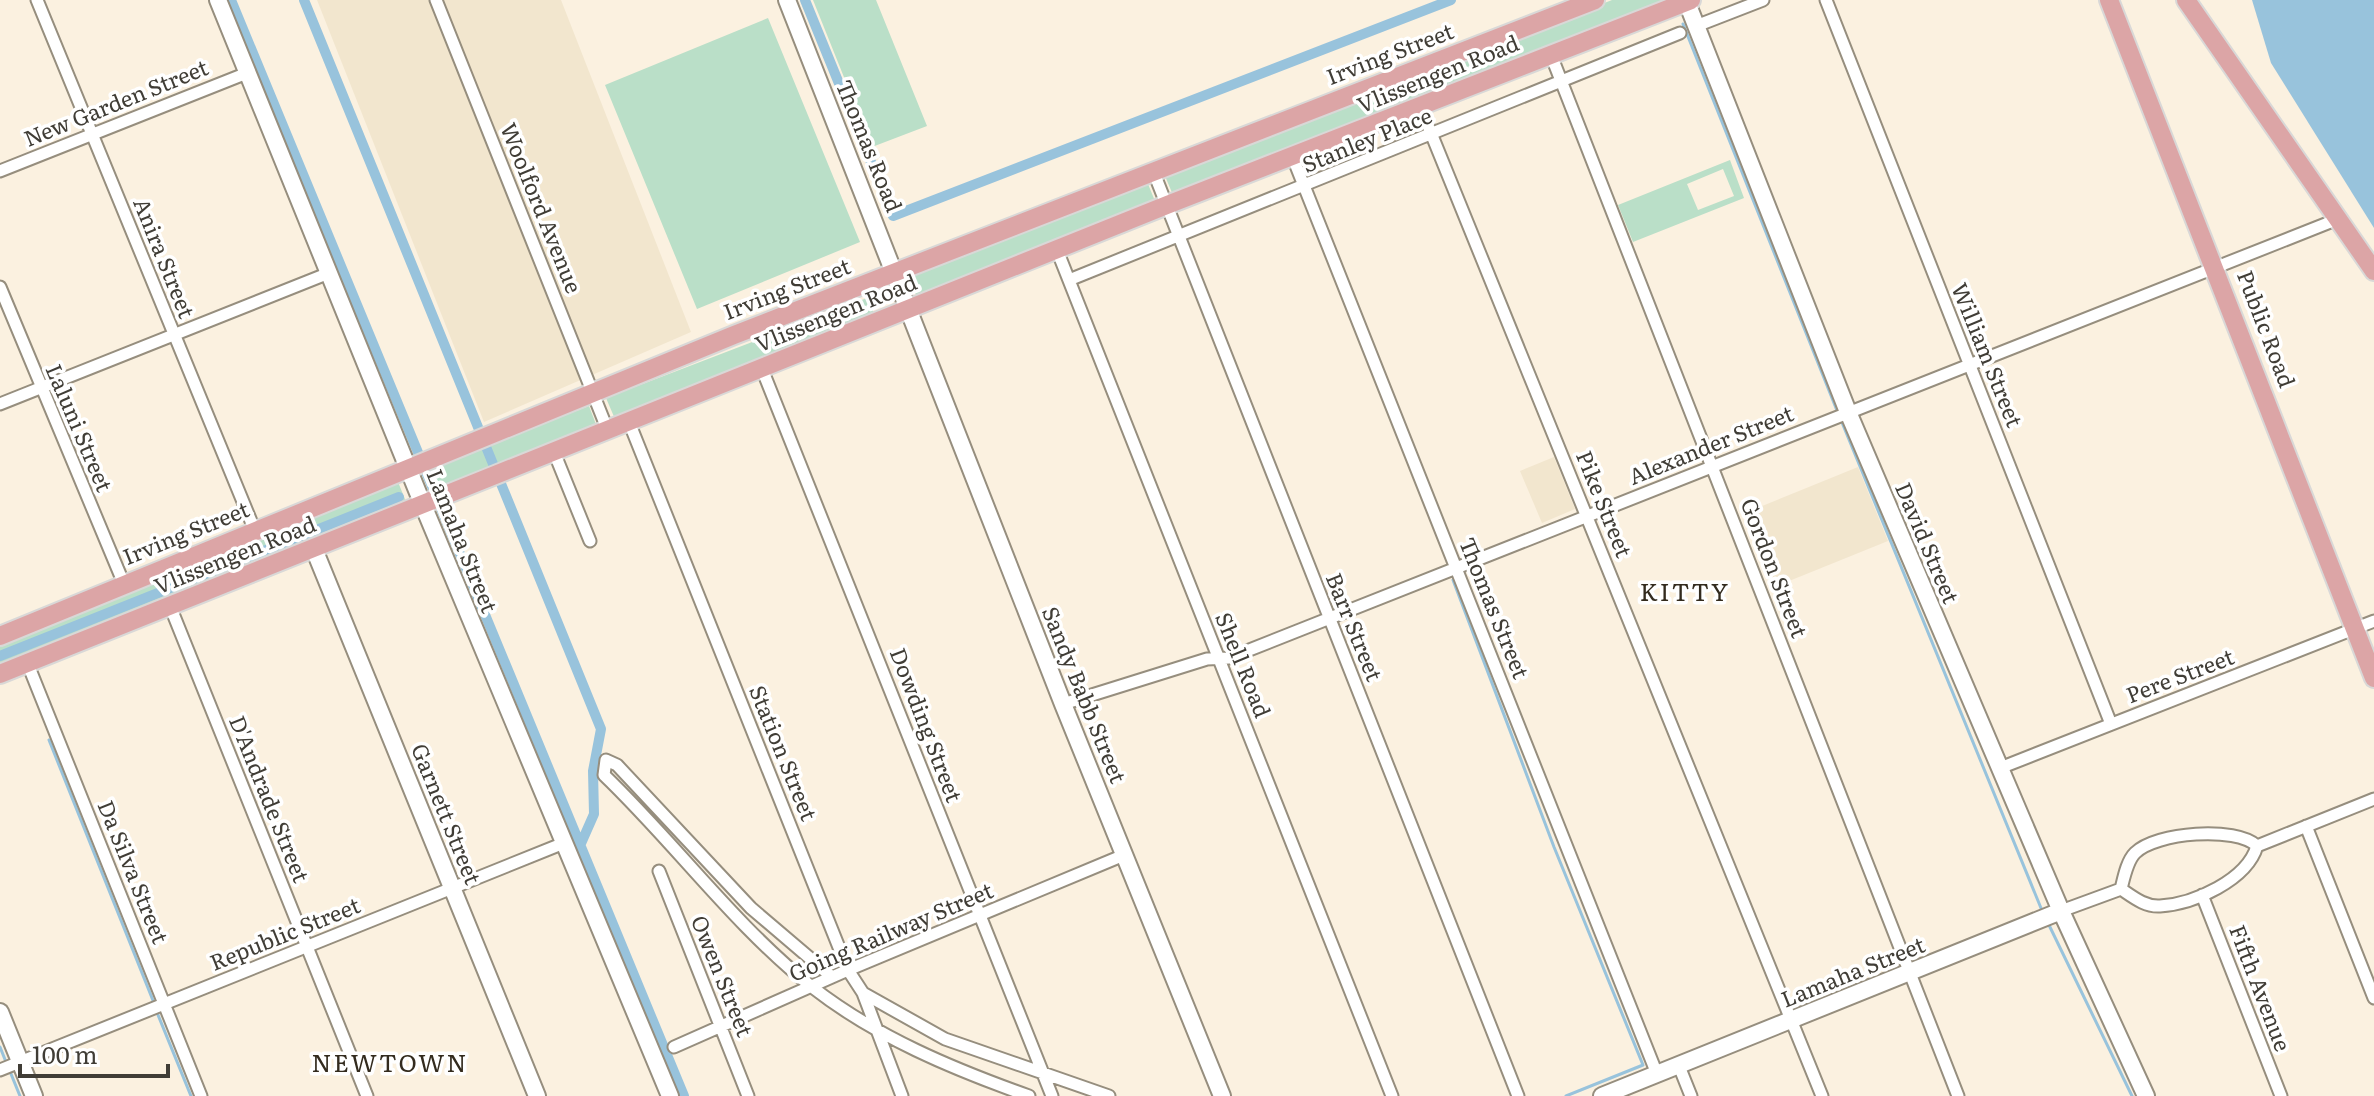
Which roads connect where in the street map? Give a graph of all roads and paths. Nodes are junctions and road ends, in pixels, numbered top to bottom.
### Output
1 (37, 0) edge
2 (218, 0) edge
3 (436, 0) edge
4 (787, 0) edge
5 (1595, 0) edge
6 (1763, 0) edge
7 (1826, 0) edge
8 (2109, 0) edge
9 (2186, 0) edge
10 (1688, 2) edge
11 (1696, 25) junction
12 (1680, 33) dead end
13 (1551, 55) junction
14 (247, 73) junction
15 (1562, 82) junction
16 (1420, 106) junction
17 (92, 135) junction
18 (1432, 135) junction
19 (1293, 158) junction
20 (0, 171) edge
21 (1154, 173) junction
22 (1305, 187) junction
23 (1167, 205) junction
24 (2338, 219) junction
25 (1178, 236) junction
26 (1057, 250) junction
27 (2217, 269) junction
28 (2374, 271) edge
29 (329, 273) junction
30 (896, 274) junction
31 (1069, 280) junction
32 (0, 287) edge
33 (910, 309) junction
34 (174, 334) junction
35 (1969, 363) junction
36 (762, 369) junction
37 (40, 388) junction
38 (594, 395) junction
39 (0, 404) edge
40 (1842, 414) junction
41 (629, 422) junction
42 (608, 431) junction
43 (554, 452) junction
44 (418, 466) junction
45 (1713, 466) junction
46 (423, 505) junction
47 (1588, 516) junction
48 (255, 531) junction
49 (590, 541) dead end
50 (314, 549) junction
51 (1457, 568) junction
52 (124, 584) junction
53 (170, 606) junction
54 (1330, 619) junction
55 (2374, 621) edge
56 (2354, 629) junction
57 (0, 636) edge
58 (1219, 658) junction
59 (27, 662) junction
60 (0, 674) edge
61 (2374, 678) edge
62 (1063, 704) junction
63 (2111, 724) junction
64 (2000, 768) junction
65 (2374, 799) edge
66 (2306, 826) junction
67 (564, 843) junction
68 (2257, 846) junction
69 (1124, 855) junction
70 (659, 871) dead end
71 (452, 888) junction
72 (2121, 889) junction
73 (2202, 895) junction
74 (751, 908) junction
75 (979, 915) junction
76 (2050, 915) junction
77 (739, 919) junction
78 (307, 947) junction
79 (848, 970) junction
80 (1912, 973) junction
81 (832, 977) junction
82 (812, 987) junction
83 (863, 993) junction
84 (2374, 998) edge
85 (163, 1005) junction
86 (0, 1012) edge
87 (1793, 1020) junction
88 (722, 1027) junction
89 (877, 1029) junction
90 (674, 1047) dead end
91 (18, 1063) junction
92 (1679, 1066) junction
93 (0, 1070) edge
94 (1657, 1074) junction
95 (1044, 1075) junction
96 (34, 1096) edge
97 (201, 1096) edge
98 (367, 1096) edge
99 (537, 1096) edge
100 (670, 1096) edge
101 (748, 1096) edge
102 (902, 1096) edge
103 (1029, 1096) edge
104 (1052, 1096) edge
105 (1109, 1096) edge
106 (1222, 1096) edge
107 (1392, 1096) edge
108 (1518, 1096) edge
109 (1602, 1096) edge
110 (1691, 1096) edge
111 (1822, 1096) edge
112 (1958, 1096) edge
113 (2146, 1096) edge
114 (2281, 1096) edge

1 - 17 street, Anira Street
2 - 14 street, Lamaha Street
3 - 38 street, Woolford Avenue
4 - 30 street, Thomas Road
5 - 21 main road, Irving Street
6 - 11 street
7 - 35 street, William Street
8 - 27 main road, Public Road
9 - 24 main road
10 - 11 street, David Street
10 - 13 main road, Vlissengen Road
11 - 40 street, David Street
12 - 15 street, Stanley Place
13 - 15 street, Gordon Street
13 - 16 main road, Vlissengen Road
14 - 17 street, New Garden Street
14 - 29 street, Lamaha Street
15 - 18 street, Stanley Place
15 - 45 street, Gordon Street
16 - 18 street, Pike Street
16 - 19 main road, Vlissengen Road
17 - 20 street, New Garden Street
17 - 34 street, Anira Street
18 - 22 street, Stanley Place
18 - 47 street, Pike Street
19 - 22 street, Thomas Street
19 - 23 main road, Vlissengen Road
21 - 23 street, Barr Street
21 - 30 main road, Irving Street
22 - 25 street, Stanley Place
22 - 51 street, Thomas Street
23 - 25 street, Barr Street
23 - 26 main road, Vlissengen Road
24 - 27 street, Alexander Street
24 - 28 main road
25 - 31 street, Stanley Place
25 - 54 street, Barr Street
26 - 31 street, Shell Road
26 - 33 main road, Vlissengen Road
27 - 35 street, Alexander Street
27 - 56 main road, Public Road
29 - 34 street
29 - 44 street, Lamaha Street
30 - 33 street, Thomas Road
30 - 38 main road, Irving Street
31 - 58 street, Shell Road
32 - 37 street, Laluni Street
33 - 36 main road, Vlissengen Road
33 - 62 street, Sandy Babb Street
34 - 37 street
34 - 48 street, Anira Street
35 - 40 street, Alexander Street
35 - 63 street, William Street
36 - 41 main road, Vlissengen Road
36 - 75 street, Dowding Street
37 - 39 street
37 - 52 street, Laluni Street
38 - 42 street, Woolford Avenue
38 - 44 main road, Irving Street
40 - 45 street, Alexander Street
40 - 64 street, David Street
41 - 42 main road, Vlissengen Road
41 - 79 street, Station Street
42 - 43 main road, Vlissengen Road
43 - 46 main road, Vlissengen Road
43 - 49 street
44 - 46 street, Lamaha Street
44 - 48 main road, Irving Street
45 - 47 street, Alexander Street
45 - 80 street, Gordon Street
46 - 50 main road, Vlissengen Road
46 - 67 street, Lamaha Street
47 - 51 street, Alexander Street
47 - 87 street, Pike Street
48 - 52 main road, Irving Street
50 - 53 main road, Vlissengen Road
50 - 71 street, Garnett Street
51 - 54 street, Alexander Street
51 - 94 street, Thomas Street
52 - 57 main road, Irving Street
53 - 59 main road, Vlissengen Road
53 - 78 street, D'Andrade Street
54 - 58 street, Alexander Street
54 - 108 street, Barr Street
55 - 56 street, Pere Street
56 - 61 main road, Public Road
56 - 63 street, Pere Street
58 - 62 street, Alexander Street
58 - 107 street, Shell Road
59 - 60 main road, Vlissengen Road
59 - 85 street, Da Silva Street
62 - 69 street, Sandy Babb Street
63 - 64 street, Pere Street
64 - 76 street, David Street
65 - 66 street
66 - 68 street
66 - 84 street
67 - 71 street, Republic Street
67 - 100 street, Lamaha Street
68 - 72 street
68 - 73 street
69 - 75 street, Going Railway Street
69 - 106 street, Sandy Babb Street
70 - 88 street, Owen Street
71 - 78 street, Republic Street
71 - 99 street, Garnett Street
72 - 73 street
72 - 76 street, Lamaha Street
73 - 114 street, Fifth Avenue
74 - 77 street
74 - 77 street
74 - 81 street
75 - 79 street, Going Railway Street
75 - 95 street, Dowding Street
76 - 80 street, Lamaha Street
76 - 113 street, David Street
77 - 82 street
78 - 85 street, Republic Street
78 - 98 street, D'Andrade Street
79 - 81 street, Going Railway Street
79 - 83 street, Station Street
80 - 87 street, Lamaha Street
80 - 112 street, Gordon Street
81 - 82 street, Going Railway Street
82 - 88 street, Going Railway Street
82 - 89 street
83 - 89 street, Station Street
83 - 95 street
85 - 91 street, Republic Street
85 - 97 street, Da Silva Street
86 - 91 street
87 - 92 street, Lamaha Street
87 - 111 street, Pike Street
88 - 90 street, Going Railway Street
88 - 101 street, Owen Street
89 - 102 street, Station Street
89 - 103 street
91 - 93 street, Republic Street
91 - 96 street
92 - 94 street, Lamaha Street
92 - 110 street
94 - 109 street, Lamaha Street
95 - 104 street, Dowding Street
95 - 105 street

